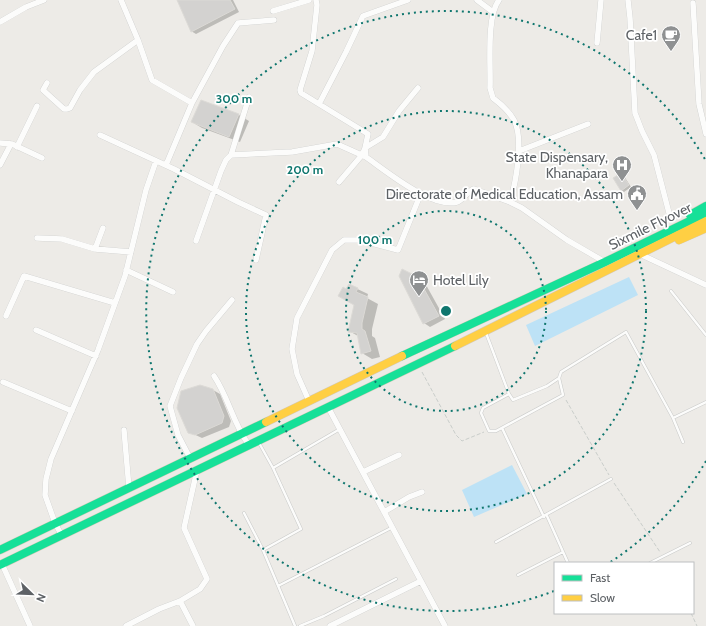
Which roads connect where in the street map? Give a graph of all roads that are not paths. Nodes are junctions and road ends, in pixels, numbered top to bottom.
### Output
1 (44, 0) edge
2 (121, 0) edge
3 (309, 0) edge
4 (408, 0) edge
5 (476, 0) edge
6 (499, 0) edge
7 (601, 0) edge
8 (628, 0) edge
9 (318, 2) edge
10 (693, 3) dead end
11 (274, 11) dead end
12 (493, 12) junction
13 (274, 20) dead end
14 (0, 21) edge
15 (138, 40) junction
16 (597, 43) dead end
17 (47, 82) dead end
18 (418, 88) dead end
19 (249, 97) dead end
20 (192, 103) junction
21 (319, 104) junction
22 (37, 106) dead end
23 (588, 124) dead end
24 (706, 134) edge
25 (100, 135) dead end
26 (0, 143) edge
27 (14, 146) junction
28 (365, 148) junction
29 (519, 151) junction
30 (231, 154) junction
31 (364, 156) junction
32 (42, 158) dead end
33 (156, 161) junction
34 (0, 165) edge
35 (166, 165) junction
36 (339, 182) dead end
37 (215, 190) junction
38 (421, 194) junction
39 (510, 202) junction
40 (706, 206) edge
41 (706, 213) edge
42 (672, 215) dead end
43 (706, 221) edge
44 (103, 228) dead end
45 (706, 228) edge
46 (37, 238) dead end
47 (196, 241) dead end
48 (95, 249) junction
49 (130, 252) junction
50 (630, 254) junction
51 (644, 256) junction
52 (256, 260) dead end
53 (606, 266) junction
54 (126, 270) junction
55 (706, 285) edge
56 (672, 291) dead end
57 (173, 292) dead end
58 (232, 300) dead end
59 (115, 303) junction
60 (6, 316) dead end
61 (36, 330) dead end
62 (486, 331) junction
63 (706, 335) edge
64 (96, 356) junction
65 (214, 376) dead end
66 (559, 378) junction
67 (1, 382) edge
68 (509, 394) junction
69 (309, 401) junction
70 (706, 402) edge
71 (328, 407) junction
72 (72, 411) junction
73 (673, 418) junction
74 (502, 428) junction
75 (124, 430) dead end
76 (340, 430) junction
77 (241, 434) junction
78 (258, 441) junction
79 (683, 442) dead end
80 (249, 445) junction
81 (399, 455) dead end
82 (190, 458) junction
83 (273, 468) junction
84 (198, 470) junction
85 (363, 472) junction
86 (611, 479) dead end
87 (129, 488) junction
88 (422, 492) dead end
89 (384, 512) junction
90 (244, 513) dead end
91 (545, 516) junction
92 (55, 523) junction
93 (392, 527) junction
94 (62, 536) junction
95 (496, 542) dead end
96 (690, 543) dead end
97 (0, 550) edge
98 (263, 550) junction
99 (563, 552) junction
100 (568, 562) edge
101 (652, 562) edge
102 (1, 565) edge
103 (518, 574) dead end
104 (396, 579) dead end
105 (421, 581) junction
106 (278, 586) junction
107 (180, 601) junction
108 (30, 626) edge
109 (126, 626) edge
110 (193, 626) edge
111 (295, 626) edge
112 (300, 626) edge
113 (330, 626) edge
114 (444, 626) edge

1 - 14 street
2 - 15 street
3 - 11 street
4 - 21 street
5 - 12 street
6 - 12 street
7 - 16 street
8 - 42 street
9 - 21 street
10 - 24 street
12 - 29 street
13 - 20 street
15 - 17 street
15 - 20 street
18 - 28 street
19 - 30 street
20 - 35 street
21 - 28 street
22 - 27 street
23 - 29 street
25 - 33 street
26 - 27 street
27 - 32 street
27 - 34 street
28 - 31 street
29 - 39 street
30 - 31 street
30 - 37 street
31 - 36 street
31 - 38 street
33 - 35 street
33 - 49 street
35 - 37 street
37 - 47 street
37 - 52 street
38 - 39 street
38 - 69 street
39 - 53 street
40 - 53 main road
41 - 50 main road, Sixmile Flyover
43 - 50 main road, Sixmile Flyover
44 - 48 street
45 - 51 main road
46 - 48 street
48 - 49 street
49 - 54 street
50 - 53 main road, Sixmile Flyover
51 - 53 main road
51 - 55 street
53 - 62 main road
53 - 69 main road
54 - 57 street
54 - 59 street
56 - 63 lane
58 - 82 street
59 - 60 street
59 - 64 street
61 - 64 street
62 - 68 lane
62 - 71 main road
64 - 72 street
65 - 77 street
66 - 68 lane
66 - 73 lane
66 - 74 lane
67 - 72 street
68 - 74 lane
69 - 77 main road
70 - 73 lane
71 - 76 street
71 - 78 main road
72 - 92 street
73 - 79 lane
74 - 91 lane
75 - 87 street
76 - 83 lane
76 - 85 street
77 - 80 street
77 - 82 main road
78 - 80 main road
78 - 83 lane
80 - 84 main road
81 - 85 street
82 - 87 main road
83 - 98 lane
84 - 94 main road
84 - 107 street
85 - 89 street
86 - 91 lane
87 - 92 main road
88 - 89 street
89 - 93 street
90 - 98 lane
91 - 95 lane
91 - 99 lane
92 - 94 street
92 - 97 main road
93 - 105 street
93 - 106 lane
94 - 102 main road
96 - 101 lane
98 - 106 lane
99 - 100 lane
99 - 103 lane
102 - 108 street
104 - 112 lane
105 - 113 street
105 - 114 street
106 - 111 lane
107 - 109 street
107 - 110 street

